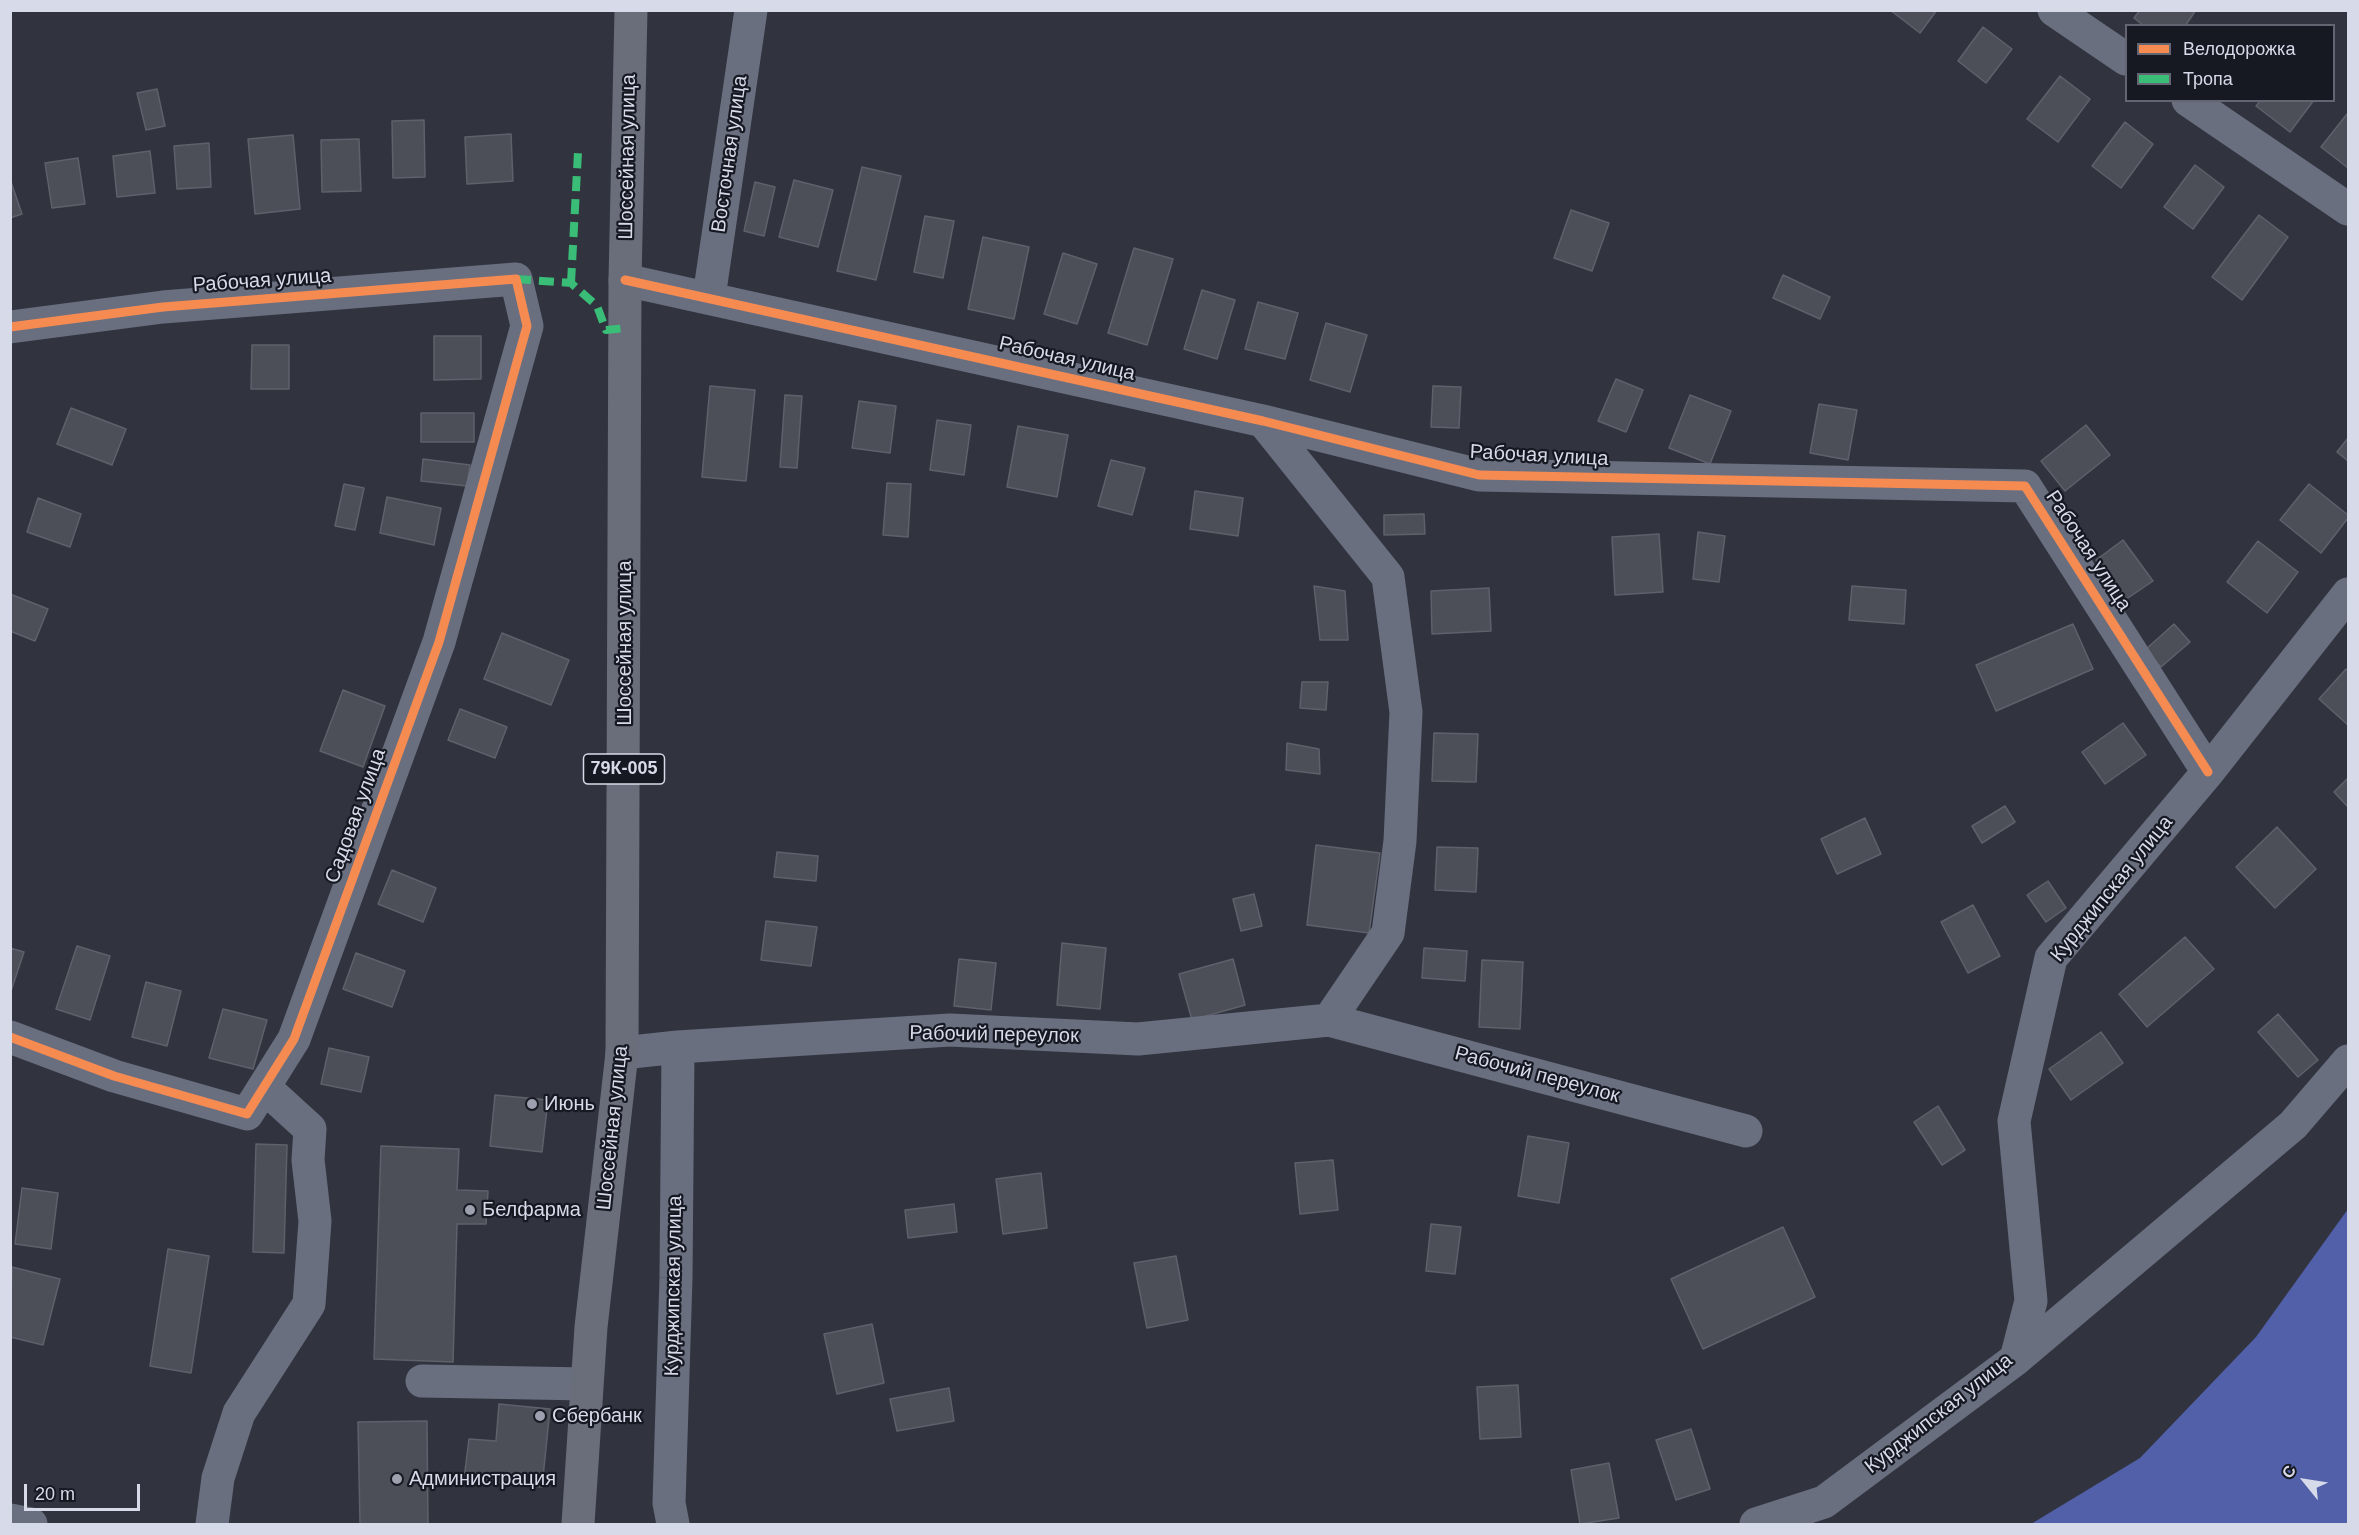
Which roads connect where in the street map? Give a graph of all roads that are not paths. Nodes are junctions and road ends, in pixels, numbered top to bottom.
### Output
1 (631, 10) edge
2 (751, 10) edge
3 (2054, 10) edge
4 (2125, 58) edge
5 (2191, 102) edge
6 (2349, 209) edge
7 (516, 279) joint
8 (626, 280) junction
9 (709, 297) junction
10 (10, 327) edge
11 (1263, 421) junction
12 (2349, 594) edge
13 (2208, 772) junction
14 (1329, 1020) junction
15 (10, 1037) edge
16 (678, 1047) junction
17 (622, 1053) junction
18 (2349, 1061) edge
19 (264, 1086) junction
20 (1746, 1131) dead end
21 (2016, 1359) junction
22 (422, 1381) dead end
23 (586, 1384) junction
24 (10, 1520) edge
25 (32, 1524) edge
26 (212, 1524) edge
27 (578, 1524) edge
28 (673, 1524) edge
29 (1756, 1524) edge

1 - 8 main road, Шоссейная улица / 79К-005
2 - 9 street, Восточная улица
3 - 4 street
5 - 6 street
7 - 10 street, Рабочая улица
7 - 19 street, Садовая улица
8 - 9 street, Рабочая улица
8 - 17 main road, Шоссейная улица / 79К-005
9 - 11 street, Рабочая улица
11 - 13 street, Рабочая улица
11 - 14 street
12 - 13 street, Курджипская улица
13 - 21 street, Курджипская улица
14 - 16 street, Рабочий переулок
14 - 20 street, Рабочий переулок
15 - 19 street, Садовая улица
16 - 17 street, Рабочий переулок
16 - 28 street, Курджипская улица
17 - 23 main road, Шоссейная улица / 79К-005
18 - 21 street
19 - 26 street
21 - 29 street, Курджипская улица
22 - 23 street
23 - 27 main road, Шоссейная улица / 79К-005
24 - 25 street

